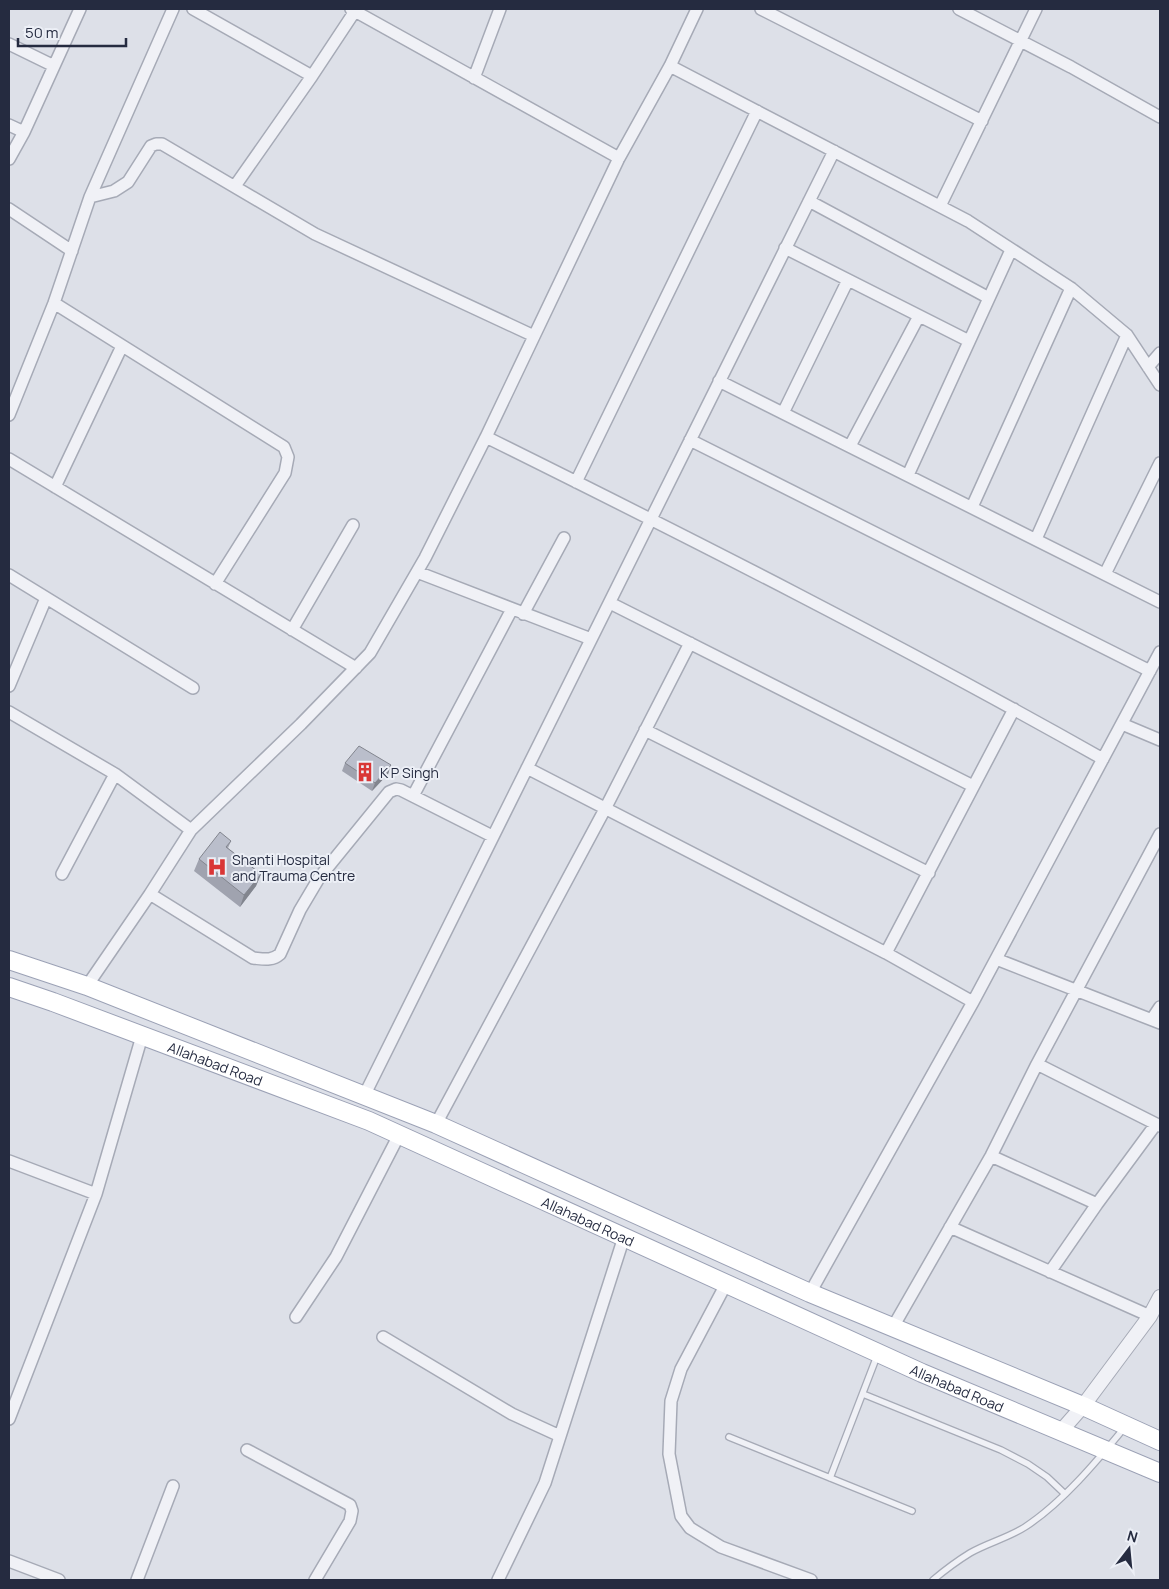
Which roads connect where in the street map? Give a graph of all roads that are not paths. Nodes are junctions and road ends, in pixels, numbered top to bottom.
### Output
1 (80, 9) edge
2 (173, 9) edge
3 (193, 9) edge
4 (697, 9) edge
5 (761, 9) edge
6 (959, 9) edge
7 (1036, 9) edge
8 (353, 10) edge
9 (495, 11) edge
10 (1020, 40) junction
11 (9, 44) edge
12 (54, 66) junction
13 (670, 66) junction
14 (312, 76) junction
15 (474, 78) junction
16 (757, 111) junction
17 (1160, 117) edge
18 (982, 121) junction
19 (9, 125) edge
20 (24, 132) junction
21 (834, 151) junction
22 (619, 158) junction
23 (9, 159) edge
24 (234, 186) junction
25 (90, 197) junction
26 (809, 200) junction
27 (940, 206) junction
28 (9, 209) edge
29 (785, 248) junction
30 (72, 250) junction
31 (1010, 250) junction
32 (848, 280) junction
33 (1071, 288) junction
34 (989, 298) junction
35 (54, 303) junction
36 (918, 316) junction
37 (534, 336) junction
38 (1127, 336) junction
39 (969, 341) junction
40 (122, 346) junction
41 (1160, 353) edge
42 (1148, 367) junction
43 (719, 381) junction
44 (1160, 385) edge
45 (783, 413) junction
46 (9, 415) edge
47 (486, 438) junction
48 (690, 440) junction
49 (850, 446) junction
50 (9, 459) edge
51 (1160, 463) edge
52 (908, 475) junction
53 (576, 482) junction
54 (55, 487) junction
55 (972, 507) junction
56 (651, 518) junction
57 (353, 525) dead end
58 (564, 538) dead end
59 (1036, 539) junction
60 (417, 572) junction
61 (1105, 574) junction
62 (9, 575) edge
63 (215, 584) junction
64 (46, 598) junction
65 (1160, 602) edge
66 (610, 603) junction
67 (512, 610) junction
68 (523, 614) junction
69 (292, 630) junction
70 (591, 639) junction
71 (690, 643) junction
72 (1160, 652) edge
73 (356, 668) junction
74 (1150, 671) junction
75 (9, 686) edge
76 (193, 688) dead end
77 (1014, 709) junction
78 (9, 712) edge
79 (1122, 724) junction
80 (645, 730) junction
81 (1160, 740) edge
82 (1103, 759) junction
83 (527, 768) junction
84 (115, 774) junction
85 (973, 786) junction
86 (413, 796) junction
87 (605, 809) junction
88 (191, 830) junction
89 (492, 836) junction
90 (1159, 838) edge
91 (929, 872) junction
92 (62, 874) dead end
93 (150, 894) junction
94 (886, 953) junction
95 (996, 959) junction
96 (9, 960) edge
97 (87, 986) junction
98 (9, 987) edge
99 (1076, 990) junction
100 (972, 1002) junction
101 (1160, 1007) edge
102 (1156, 1021) edge
103 (142, 1036) junction
104 (1037, 1064) junction
105 (364, 1096) junction
106 (436, 1124) junction
107 (1158, 1125) edge
108 (398, 1135) junction
109 (991, 1156) junction
110 (9, 1161) edge
111 (96, 1194) junction
112 (1097, 1204) junction
113 (950, 1227) junction
114 (624, 1238) junction
115 (1050, 1272) junction
116 (726, 1284) junction
117 (810, 1293) junction
118 (1160, 1297) edge
119 (1150, 1316) junction
120 (296, 1317) dead end
121 (893, 1327) junction
122 (383, 1338) dead end
123 (878, 1352) junction
124 (863, 1394) junction
125 (1084, 1406) junction
126 (9, 1419) edge
127 (1126, 1426) junction
128 (1062, 1431) junction
129 (560, 1436) junction
130 (729, 1437) dead end
131 (1160, 1441) edge
132 (247, 1450) dead end
133 (1106, 1450) junction
134 (1160, 1473) edge
135 (830, 1478) junction
136 (173, 1486) dead end
137 (1064, 1494) junction
138 (912, 1511) dead end
139 (9, 1561) edge
140 (59, 1580) edge
141 (138, 1580) edge
142 (315, 1580) edge
143 (498, 1580) edge
144 (812, 1580) edge
145 (933, 1580) edge

1 - 12 street
2 - 25 street
3 - 14 street
4 - 13 street
5 - 18 street
6 - 10 street
7 - 10 street
8 - 14 street
8 - 15 street
9 - 15 street
10 - 17 street
10 - 18 street
11 - 12 street
12 - 20 street
13 - 16 street
13 - 22 street
14 - 24 street
15 - 22 street
16 - 21 street
16 - 53 street
18 - 27 street
19 - 20 street
20 - 23 street
21 - 26 street
21 - 27 street
22 - 37 street
24 - 25 street
24 - 37 street
25 - 30 street
26 - 29 street
26 - 34 street
27 - 31 street
28 - 30 street
29 - 32 street
29 - 43 street
30 - 35 street
31 - 33 street
31 - 34 street
32 - 36 street
32 - 45 street
33 - 38 street
33 - 55 street
34 - 39 street
35 - 40 street
35 - 46 street
36 - 39 street
36 - 49 street
37 - 47 street
38 - 42 street
38 - 59 street
39 - 52 street
40 - 54 street
40 - 63 street
41 - 42 street
42 - 44 street
43 - 45 street
43 - 48 street
45 - 49 street
47 - 53 street
47 - 60 street
48 - 56 street
48 - 74 street
49 - 52 street
50 - 54 street
51 - 61 street
52 - 55 street
53 - 56 street
54 - 63 street
55 - 59 street
56 - 66 street
56 - 77 street
57 - 69 street
58 - 68 street
59 - 61 street
60 - 67 street
60 - 73 street
61 - 65 street
62 - 64 street
63 - 69 street
64 - 75 street
64 - 76 street
66 - 70 street
66 - 71 street
67 - 68 street
67 - 86 street
68 - 70 street
69 - 73 street
70 - 83 street
71 - 80 street
71 - 85 street
72 - 74 street
73 - 88 street
74 - 79 street
77 - 82 street
77 - 85 street
78 - 84 street
79 - 81 street
79 - 82 street
80 - 87 street
80 - 91 street
82 - 95 street
83 - 87 street
83 - 89 street
84 - 88 street
84 - 92 street
85 - 91 street
86 - 89 street
86 - 93 street
87 - 94 street
87 - 106 street
88 - 93 street
89 - 105 street
90 - 99 street
91 - 94 street
93 - 97 street
94 - 100 street
95 - 99 street
95 - 100 street
96 - 97 main road
97 - 105 main road
98 - 103 main road, Allahabad Road
99 - 102 street
99 - 104 street
100 - 117 street
101 - 102 street
103 - 108 main road, Allahabad Road
103 - 111 street
104 - 107 street
104 - 109 street
105 - 106 main road
106 - 117 main road
107 - 112 street
108 - 114 main road, Allahabad Road
108 - 120 street
109 - 112 street
109 - 113 street
110 - 111 street
111 - 126 street
112 - 115 street
113 - 115 street
113 - 121 street
114 - 116 main road, Allahabad Road
114 - 129 street
115 - 119 street
116 - 123 main road, Allahabad Road
116 - 144 street
117 - 121 main road
118 - 119 street
119 - 125 street
121 - 125 main road
122 - 129 street
123 - 124 lane
123 - 128 main road, Allahabad Road
124 - 135 lane
124 - 137 lane
125 - 127 main road
125 - 128 street
127 - 131 main road
127 - 133 lane
128 - 133 main road, Allahabad Road
129 - 143 street
130 - 135 lane
132 - 142 street
133 - 134 main road, Allahabad Road
133 - 137 lane
135 - 138 lane
136 - 141 street
137 - 145 lane
139 - 140 street

